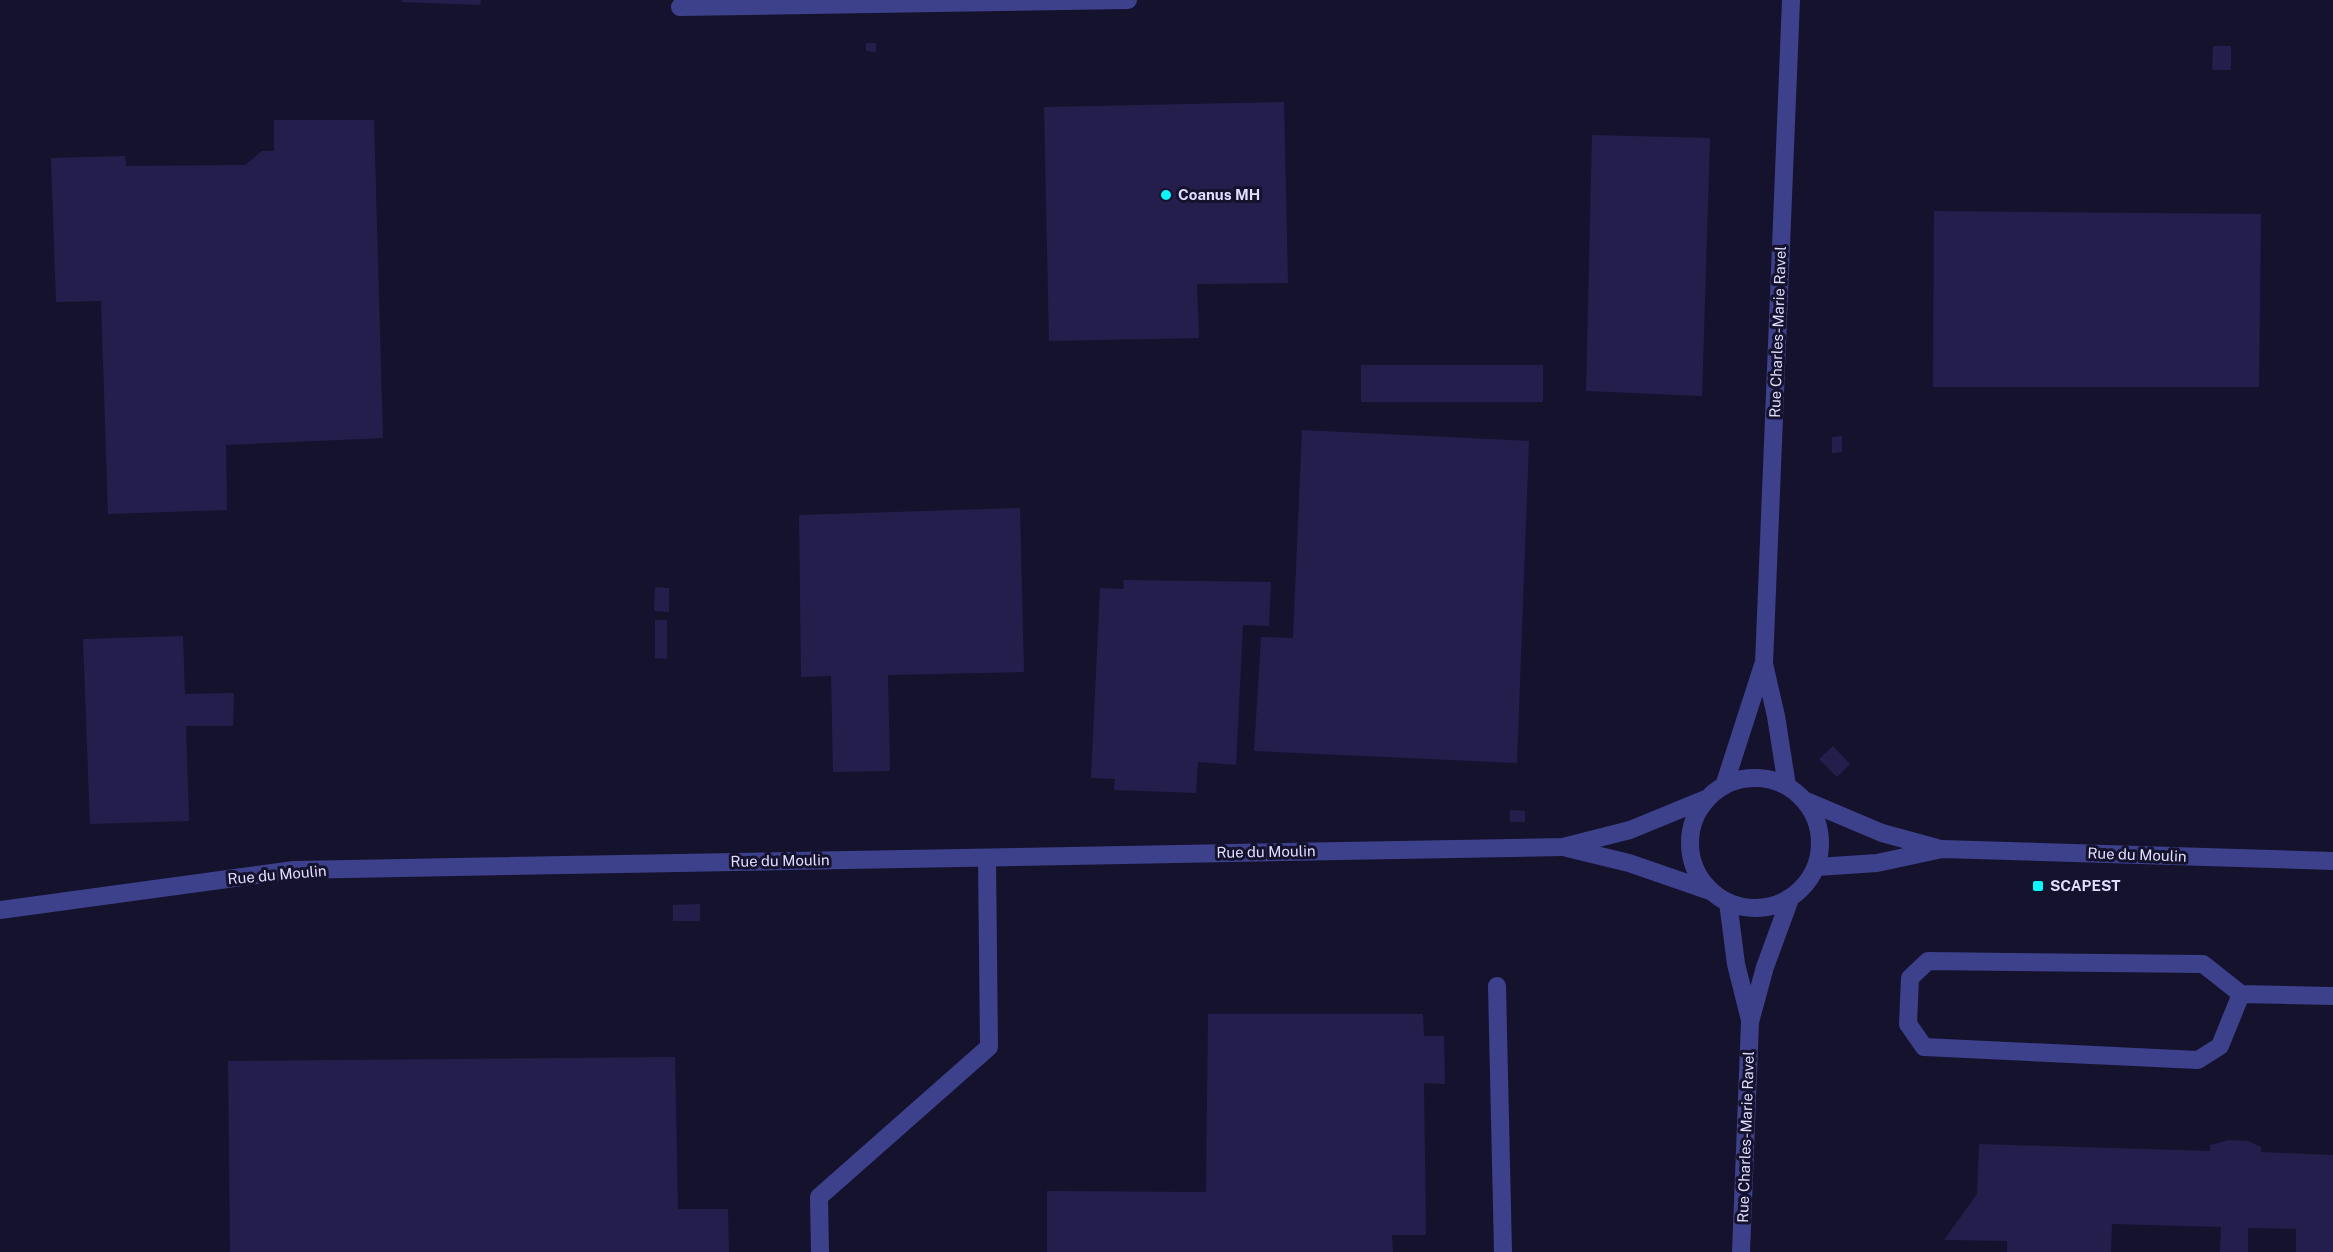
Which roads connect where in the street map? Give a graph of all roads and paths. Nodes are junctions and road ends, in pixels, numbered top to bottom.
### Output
1 (1128, 0) edge
2 (1791, 0) edge
3 (680, 7) dead end
4 (1764, 664) junction
5 (1724, 786) junction
6 (1787, 786) junction
7 (1708, 798) junction
8 (1804, 800) junction
9 (1563, 847) junction
10 (1942, 849) junction
11 (987, 858) junction
12 (2333, 861) edge
13 (1816, 867) junction
14 (1711, 891) junction
15 (1790, 899) junction
16 (1728, 902) junction
17 (0, 910) edge
18 (1497, 986) dead end
19 (2241, 994) junction
20 (2333, 996) edge
21 (1750, 1022) junction
22 (820, 1252) edge
23 (1503, 1252) edge
24 (1742, 1252) edge

1 - 3 street
2 - 4 street, Rue Charles-Marie Ravel
4 - 5 street, Rue Charles-Marie Ravel
4 - 6 street, Rue Charles-Marie Ravel
5 - 6 street
5 - 7 street
6 - 8 street
7 - 9 street, Rue du Moulin
7 - 14 street
8 - 10 street, Rue du Moulin
8 - 13 street
9 - 11 street, Rue du Moulin
9 - 14 street, Rue du Moulin
10 - 12 street, Rue du Moulin
10 - 13 street, Rue du Moulin
11 - 17 street, Rue du Moulin
11 - 22 street
13 - 15 street
14 - 16 street
15 - 16 street
15 - 21 street, Rue Charles-Marie Ravel
16 - 21 street, Rue Charles-Marie Ravel
18 - 23 street
19 - 19 street
19 - 20 street
21 - 24 street, Rue Charles-Marie Ravel

